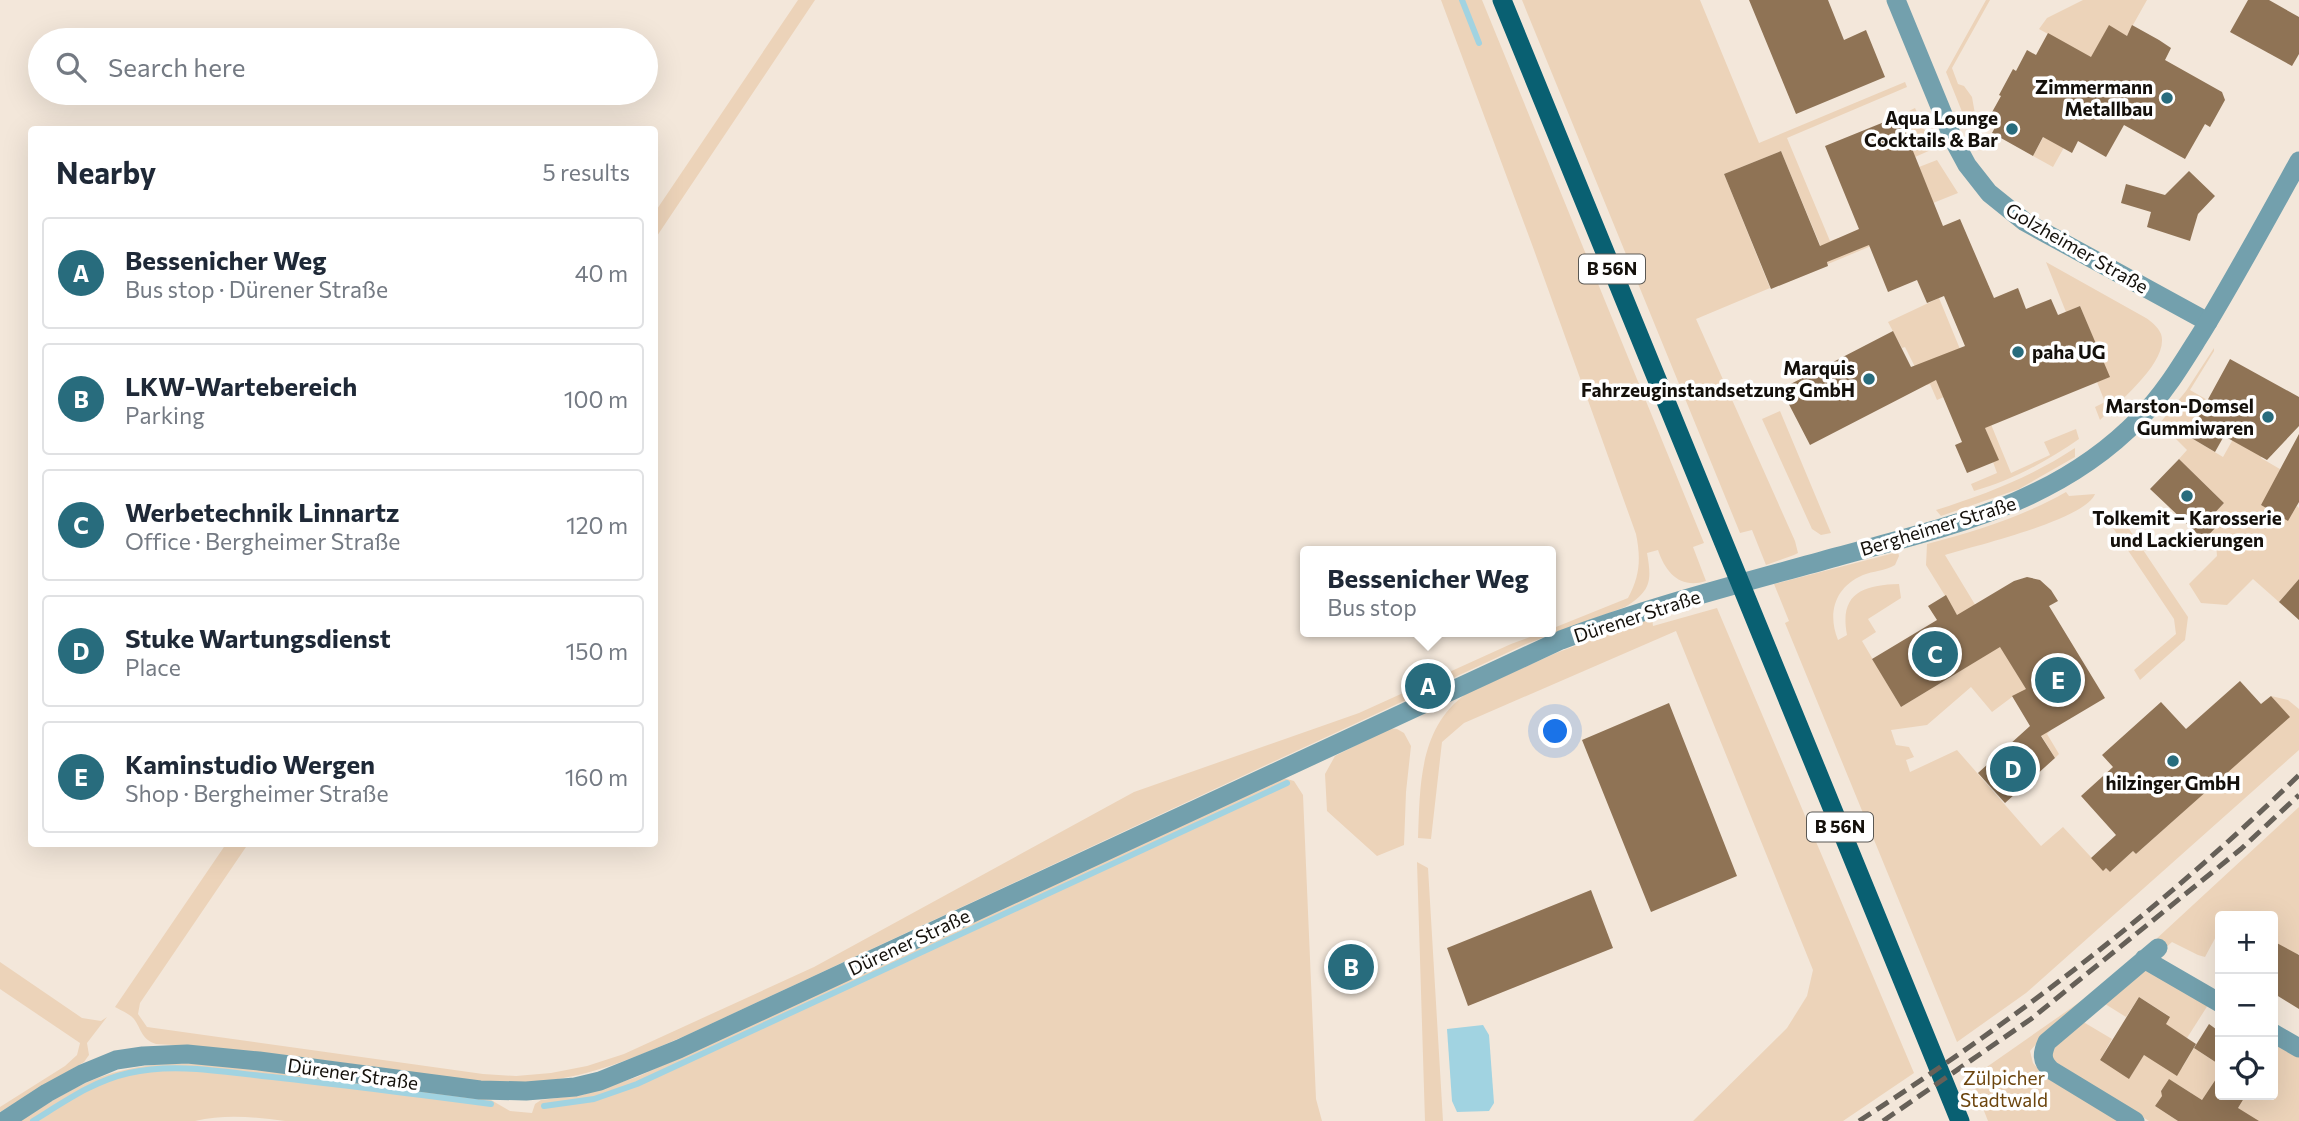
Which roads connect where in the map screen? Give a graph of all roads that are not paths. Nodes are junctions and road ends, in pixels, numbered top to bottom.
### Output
1 (1502, 0) edge
2 (1896, 0) edge
3 (2299, 162) edge
4 (2208, 322) junction
5 (1786, 571) joint
6 (2215, 999) edge
7 (2278, 1035) edge
8 (2299, 1048) edge
9 (4, 1121) edge
10 (1960, 1121) edge
11 (2135, 1121) edge

1 - 10 main road, B 56N
2 - 4 street, Golzheimer Straße
3 - 4 street, Bergheimer Straße
4 - 5 street, Bergheimer Straße
5 - 9 street, Dürener Straße
6 - 11 street
7 - 8 street

